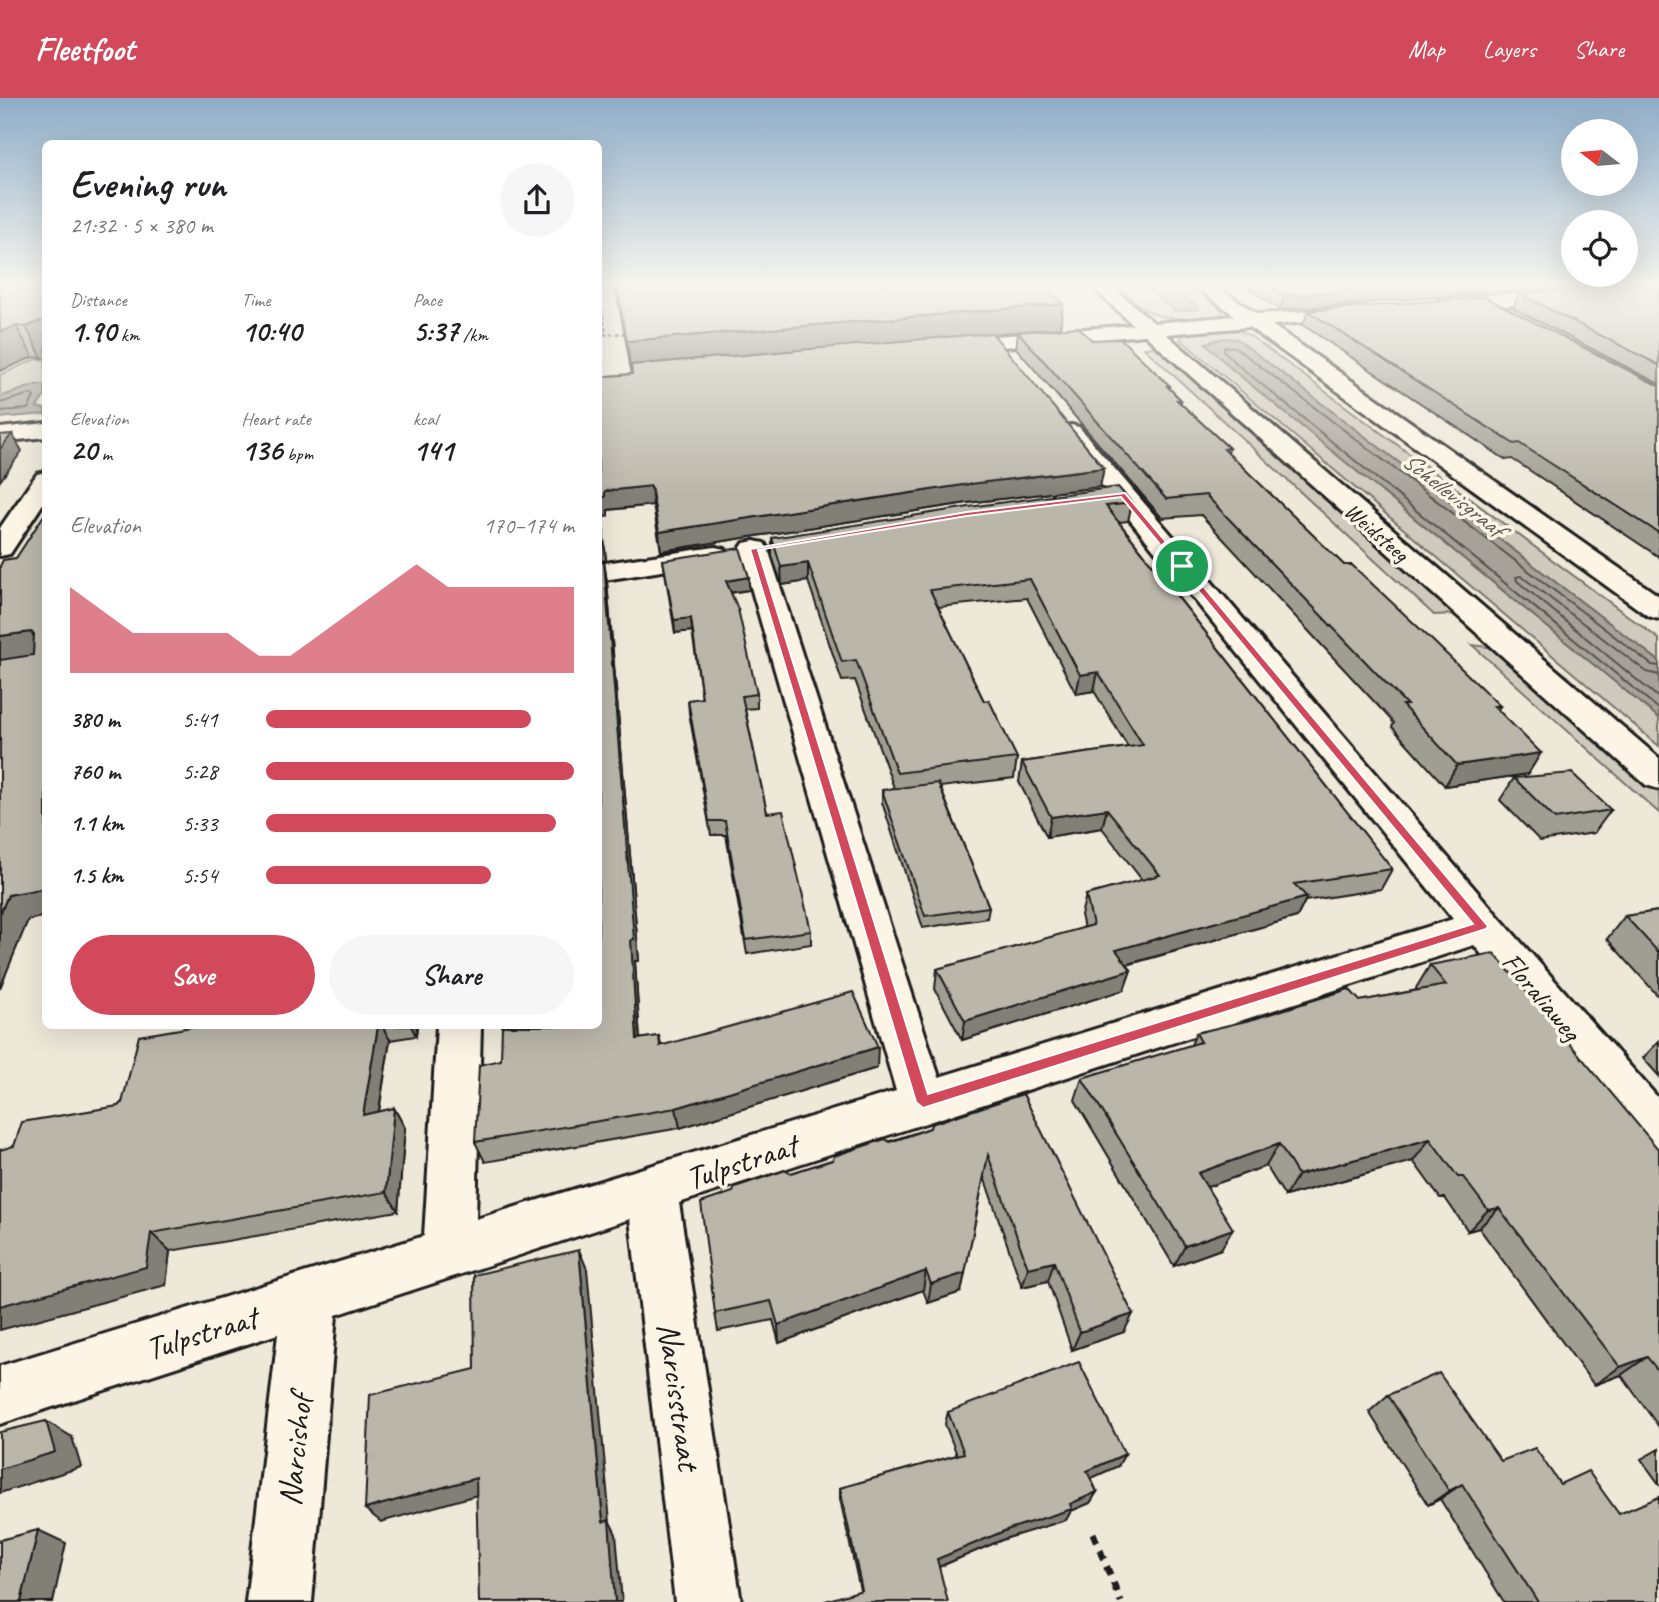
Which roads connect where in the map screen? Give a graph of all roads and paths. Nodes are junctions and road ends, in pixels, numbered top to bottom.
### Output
1 (1007, 354) edge
2 (1177, 354) edge
3 (1298, 354) edge
4 (1022, 372) edge
5 (1055, 413) edge
6 (42, 430) edge
7 (0, 435) edge
8 (42, 485) edge
9 (0, 548) edge
10 (602, 572) edge
11 (1659, 610) edge
12 (1659, 777) edge
13 (1482, 926) junction
14 (459, 1029) edge
15 (923, 1102) junction
16 (1659, 1133) edge
17 (652, 1189) junction
18 (449, 1254) junction
19 (310, 1298) junction
20 (0, 1395) edge
21 (1093, 1534) dead end
22 (279, 1602) edge
23 (708, 1602) edge
24 (1121, 1602) edge

1 - 4 street
2 - 12 street, Weidsteeg
3 - 11 street
5 - 13 street, Floraliaweg
6 - 7 street
8 - 9 street
10 - 15 street
13 - 15 street, Tulpstraat
13 - 16 street, Floraliaweg
14 - 18 street
15 - 17 street, Tulpstraat
17 - 18 street, Tulpstraat
17 - 23 street, Narcisstraat
18 - 19 street, Tulpstraat
19 - 20 street, Tulpstraat
19 - 22 street, Narcishof
21 - 24 path

